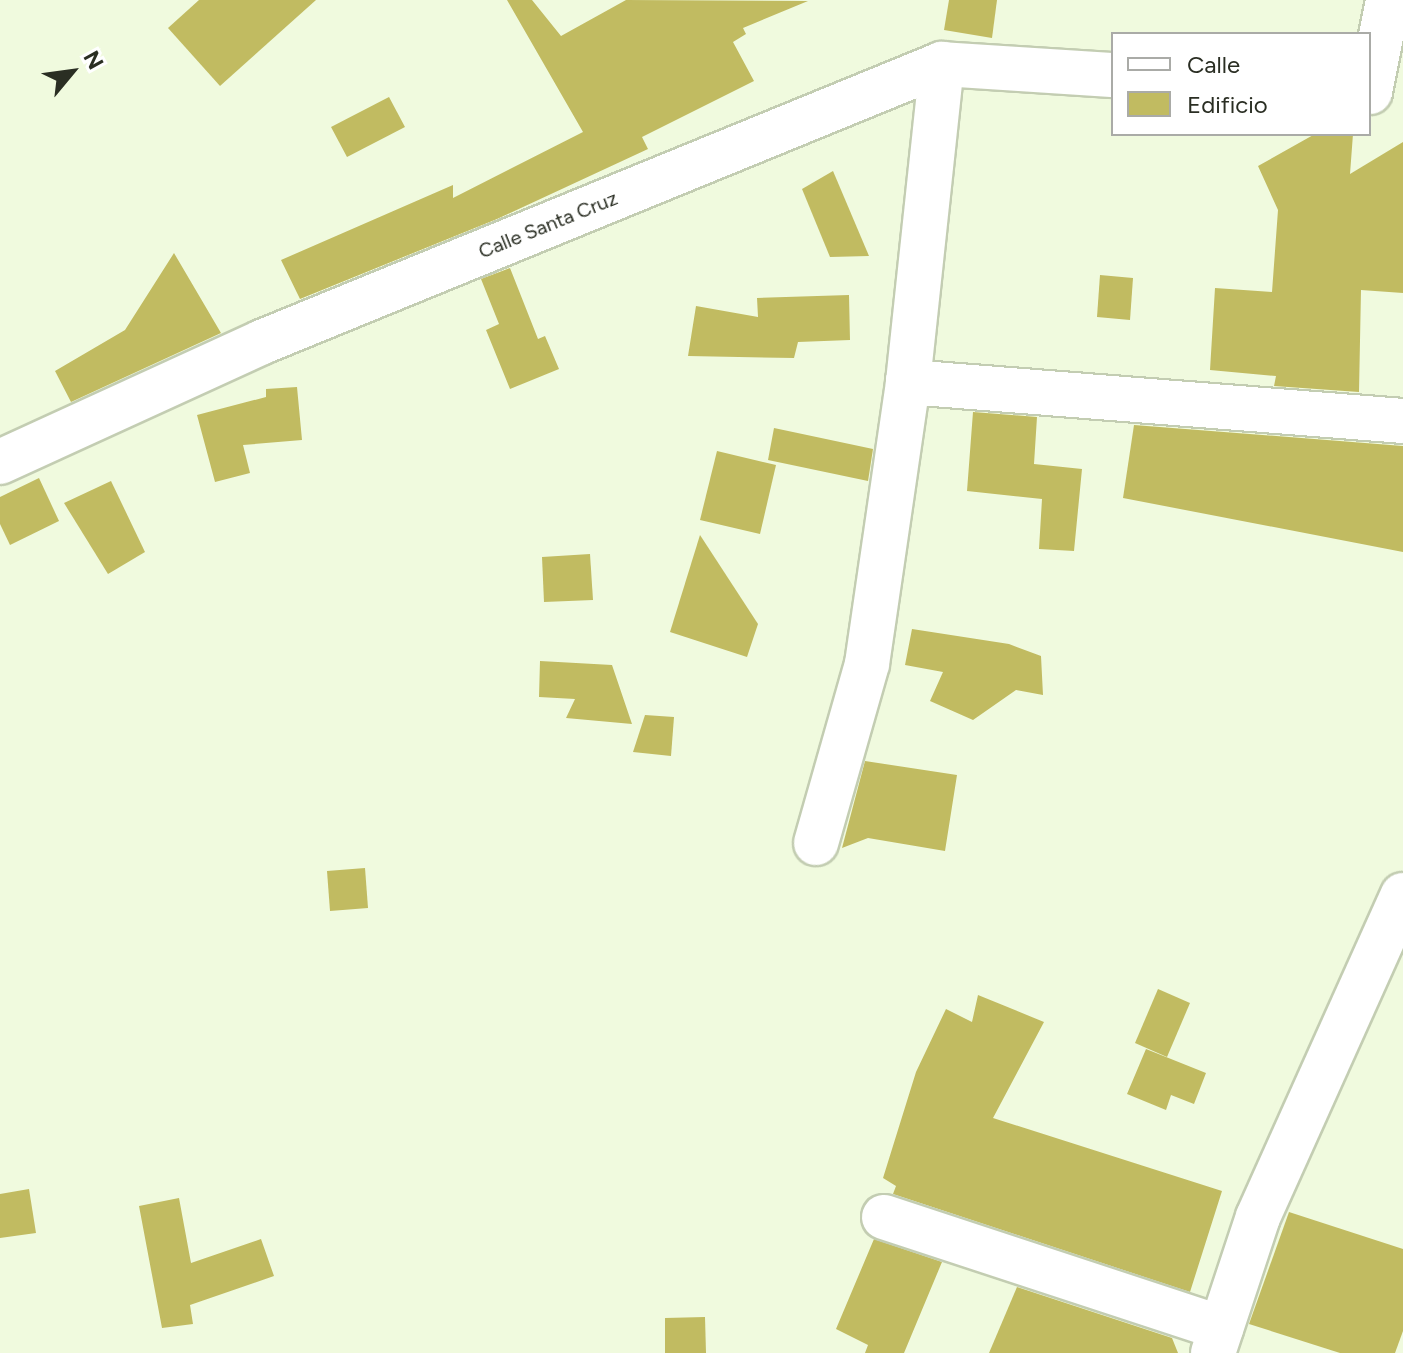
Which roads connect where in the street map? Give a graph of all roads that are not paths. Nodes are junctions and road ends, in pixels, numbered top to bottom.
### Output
1 (1388, 0) edge
2 (942, 64) junction
3 (1111, 75) edge
4 (1381, 93) edge
5 (908, 382) junction
6 (1403, 421) edge
7 (0, 462) edge
8 (816, 843) dead end
9 (1403, 895) edge
10 (884, 1217) dead end
11 (1217, 1341) edge

1 - 4 street
2 - 3 street, Calle Santa Cruz
2 - 5 street
2 - 7 street, Calle Santa Cruz
5 - 6 street
5 - 8 street
9 - 11 street
10 - 11 street

